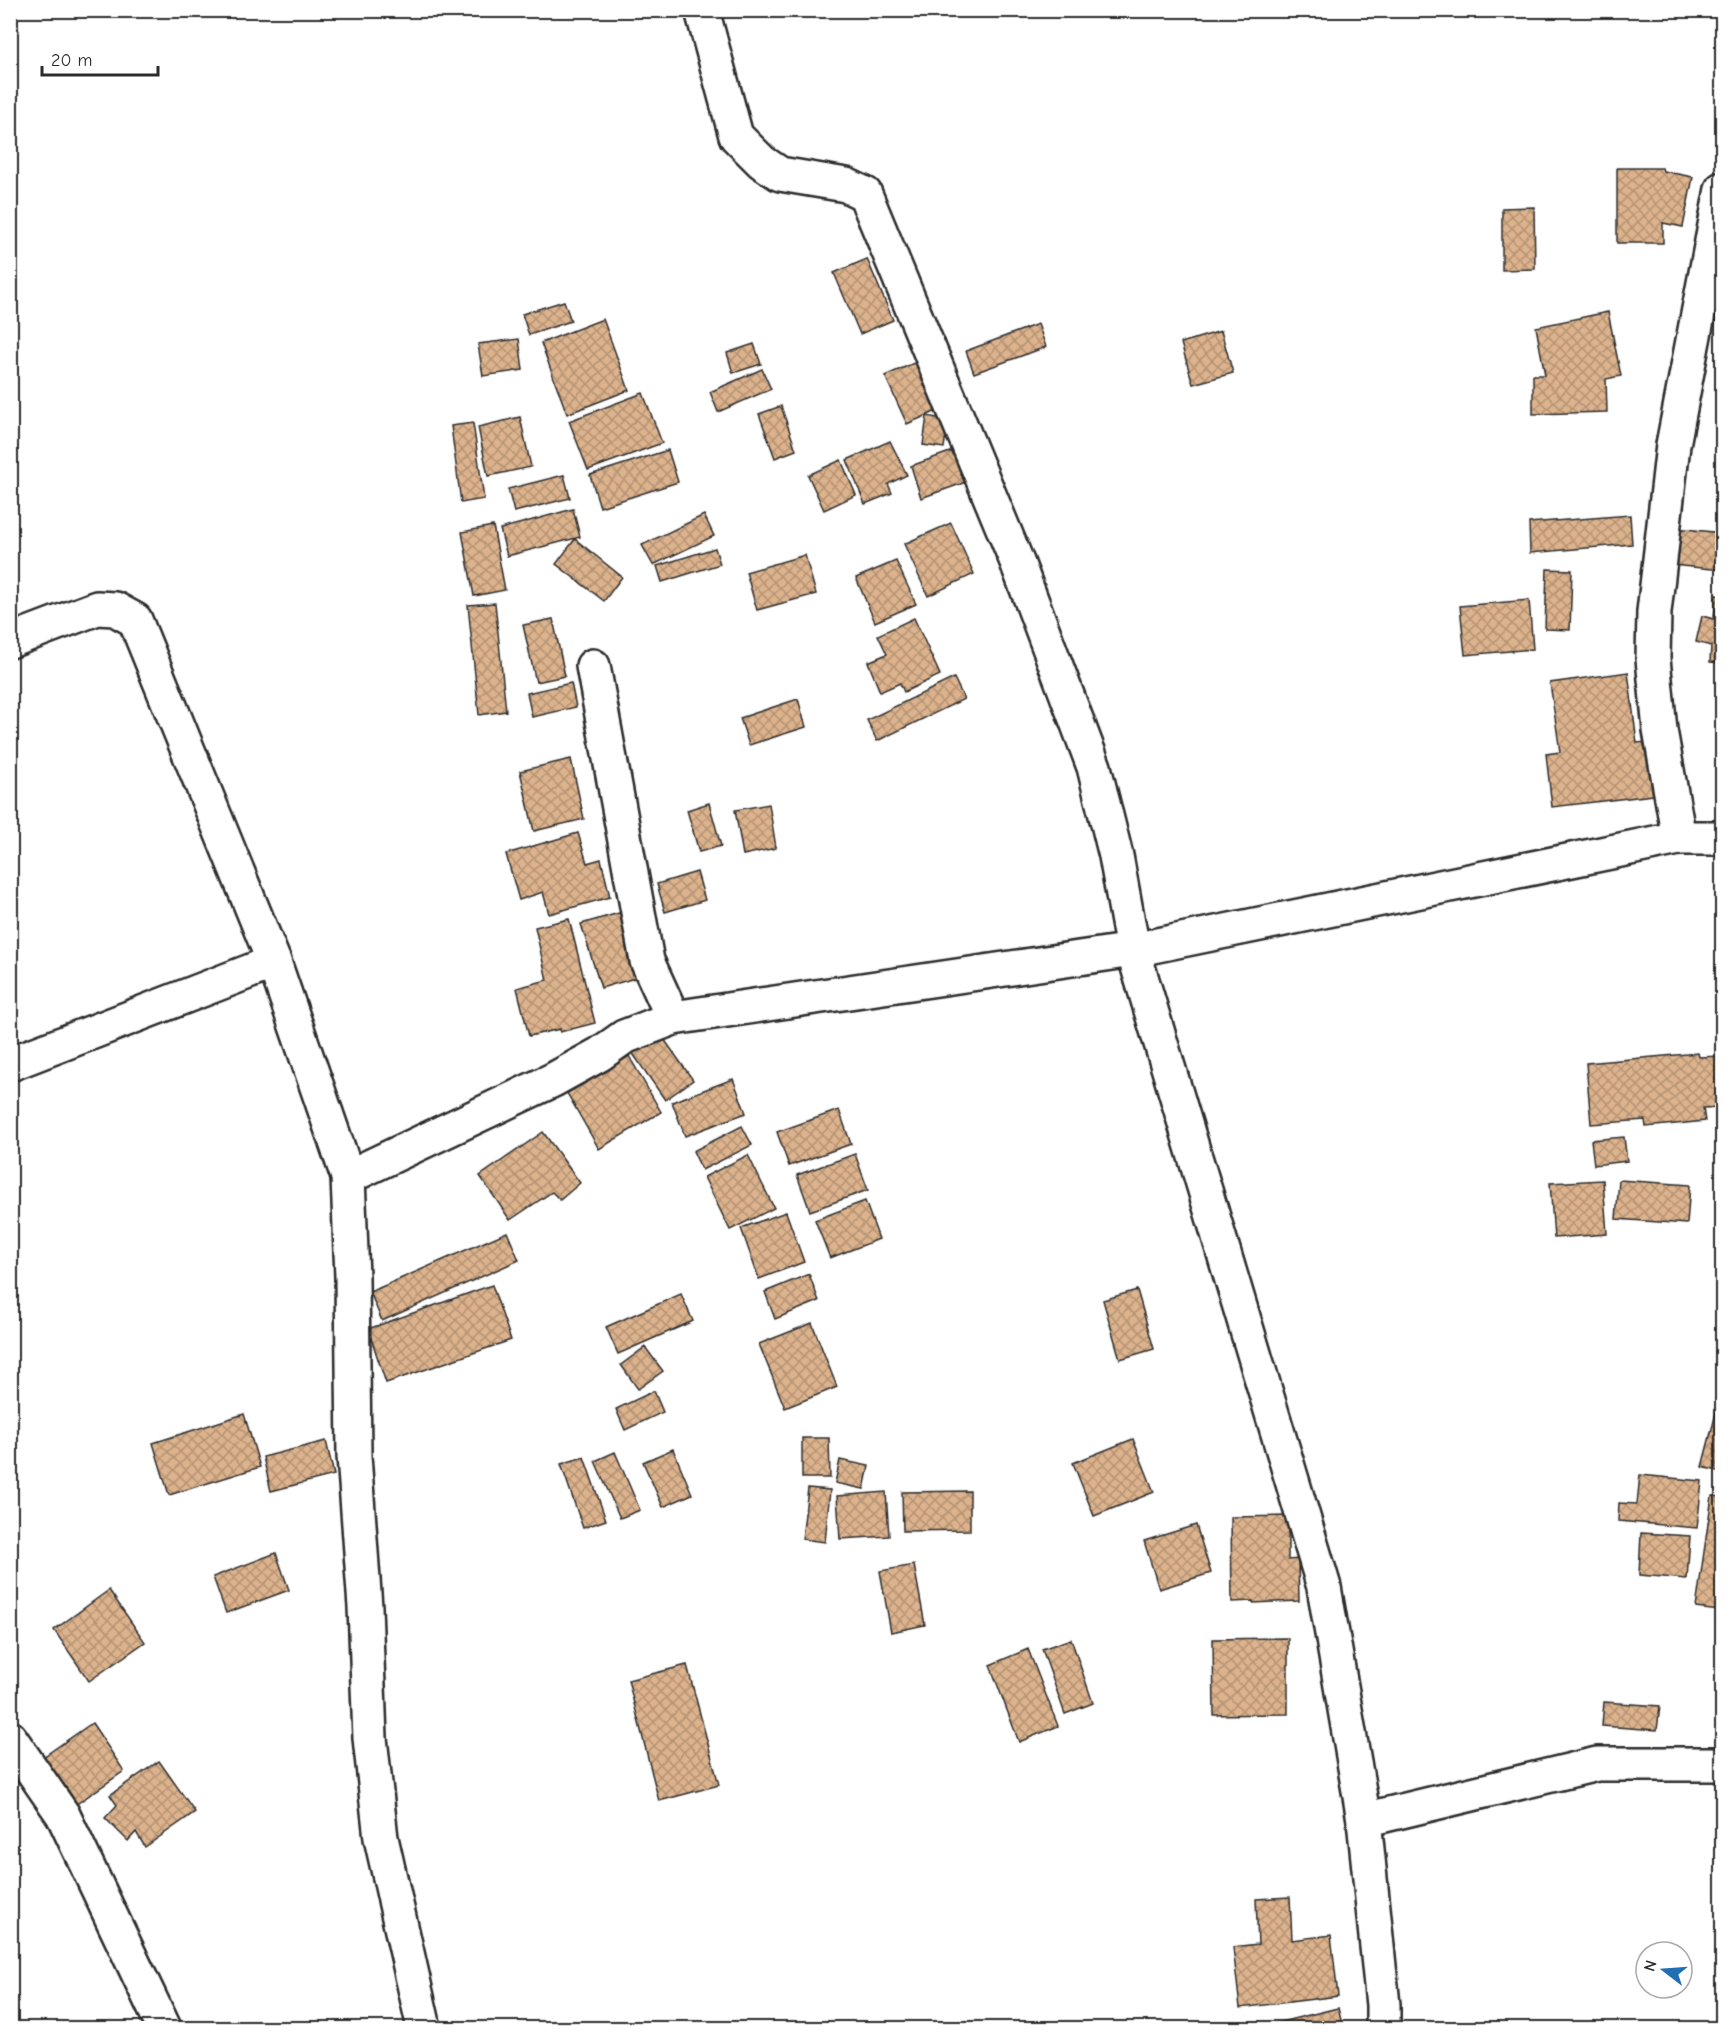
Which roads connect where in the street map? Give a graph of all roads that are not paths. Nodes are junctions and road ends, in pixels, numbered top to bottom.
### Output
1 (702, 10) edge
2 (1722, 189) edge
3 (10, 641) edge
4 (593, 666) dead end
5 (1679, 838) junction
6 (1722, 838) edge
7 (1133, 950) junction
8 (274, 962) junction
9 (673, 1018) junction
10 (10, 1064) edge
11 (348, 1177) junction
12 (10, 1738) edge
13 (1722, 1764) edge
14 (1364, 1820) junction
15 (164, 2028) edge
16 (424, 2028) edge
17 (1383, 2028) edge

1 - 7 street
2 - 5 street
3 - 8 street
4 - 9 street
5 - 6 street
5 - 7 street
7 - 9 street
7 - 14 street
8 - 10 street
8 - 11 street
9 - 11 street
11 - 16 street
12 - 15 street
13 - 14 street
14 - 17 street

